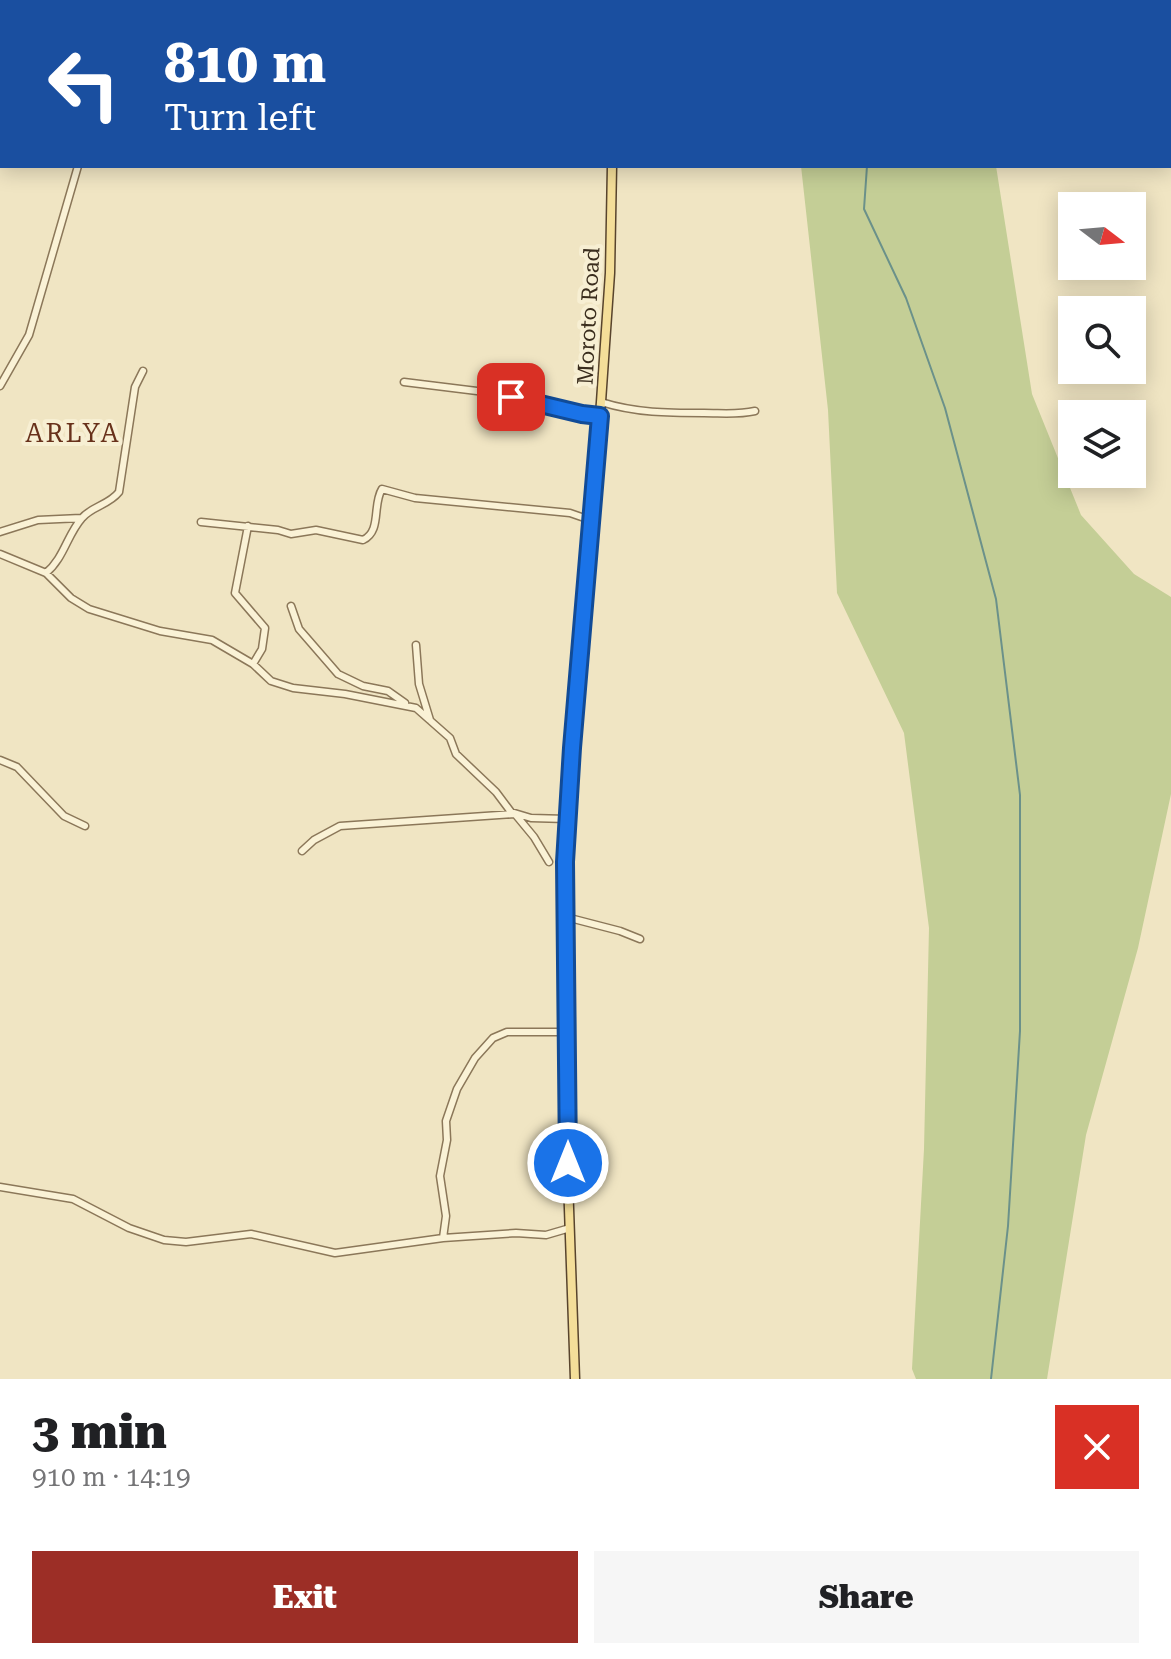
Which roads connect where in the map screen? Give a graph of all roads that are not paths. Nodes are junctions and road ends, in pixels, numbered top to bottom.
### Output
1 (77, 168) edge
2 (612, 168) edge
3 (143, 371) dead end
4 (404, 382) dead end
5 (0, 386) edge
6 (601, 402) junction
7 (755, 411) dead end
8 (600, 416) junction
9 (81, 518) junction
10 (593, 521) junction
11 (201, 522) dead end
12 (248, 526) junction
13 (0, 532) edge
14 (0, 554) edge
15 (46, 573) junction
16 (291, 606) dead end
17 (416, 645) dead end
18 (253, 664) junction
19 (408, 706) junction
20 (430, 720) junction
21 (0, 760) edge
22 (515, 814) junction
23 (567, 819) junction
24 (85, 826) dead end
25 (302, 851) dead end
26 (549, 862) dead end
27 (566, 917) junction
28 (640, 939) dead end
29 (568, 1032) junction
30 (0, 1187) edge
31 (570, 1228) junction
32 (443, 1238) junction
33 (575, 1379) edge

1 - 5 street
2 - 6 main road, Moroto Road
3 - 9 street
4 - 8 street
6 - 7 street
6 - 8 main road, Moroto Road
8 - 10 main road, Moroto Road
9 - 13 street
9 - 15 street
10 - 12 street
10 - 23 main road, Moroto Road
11 - 12 street
12 - 18 street
14 - 15 street
15 - 18 street
16 - 19 street
17 - 20 street
18 - 19 street
19 - 20 street
20 - 22 street
21 - 24 street
22 - 23 street
22 - 25 street
22 - 26 street
23 - 27 main road, Moroto Road
27 - 28 street
27 - 29 main road, Moroto Road
29 - 31 main road, Moroto Road
29 - 32 street
30 - 32 street
31 - 32 street
31 - 33 main road, Moroto Road

